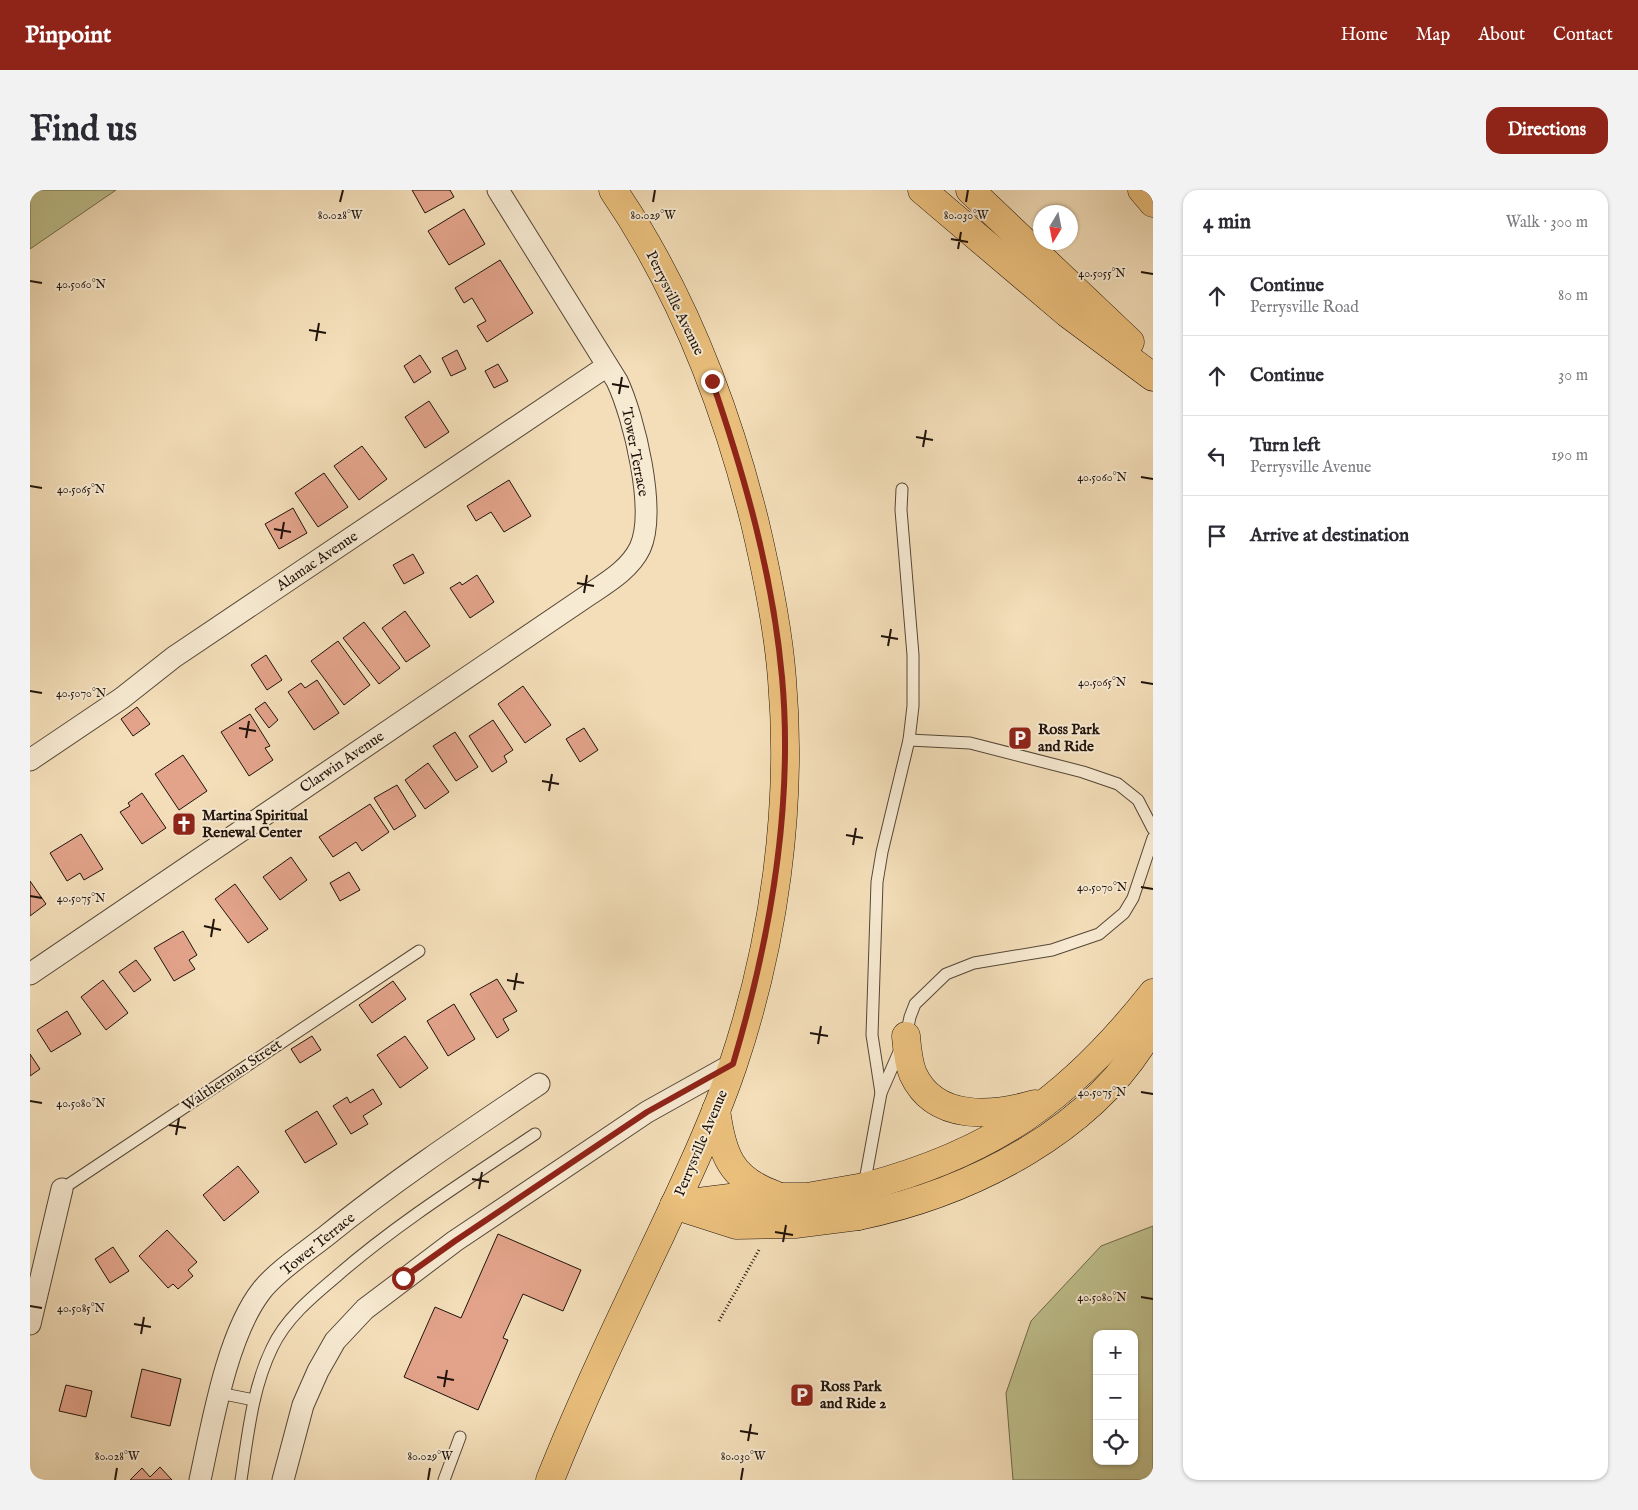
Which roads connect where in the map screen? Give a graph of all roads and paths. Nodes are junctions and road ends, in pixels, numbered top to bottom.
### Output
1 (498, 190) edge
2 (613, 190) edge
3 (922, 190) edge
4 (970, 190) edge
5 (1142, 190) edge
6 (1153, 203) edge
7 (1153, 363) edge
8 (608, 366) junction
9 (1153, 377) edge
10 (902, 489) dead end
11 (555, 618) joint
12 (909, 740) junction
13 (30, 760) edge
14 (1153, 829) edge
15 (1153, 838) edge
16 (418, 951) dead end
17 (30, 974) edge
18 (1153, 993) edge
19 (1153, 1025) edge
20 (906, 1036) junction
21 (733, 1064) junction
22 (539, 1084) dead end
23 (881, 1093) junction
24 (1051, 1100) junction
25 (716, 1110) junction
26 (535, 1134) dead end
27 (62, 1189) joint
28 (784, 1198) junction
29 (861, 1202) junction
30 (674, 1205) junction
31 (773, 1225) junction
32 (719, 1321) dead end
33 (30, 1324) edge
34 (219, 1393) junction
35 (254, 1400) junction
36 (460, 1437) dead end
37 (200, 1480) edge
38 (240, 1480) edge
39 (283, 1480) edge
40 (444, 1480) edge
41 (550, 1480) edge

1 - 8 street, Tower Terrace
2 - 21 main road, Perrysville Avenue
3 - 9 main road
4 - 7 main road
5 - 6 main road
8 - 11 street, Tower Terrace
8 - 13 street, Alamac Avenue
10 - 12 lane
11 - 17 street, Clarwin Avenue
12 - 14 lane
12 - 23 lane
15 - 20 lane
16 - 27 lane, Waltherman Street
18 - 24 main road
19 - 29 main road
20 - 23 lane
20 - 24 main road
21 - 25 main road, Perrysville Avenue
21 - 39 street
22 - 34 street, Tower Terrace
23 - 29 lane
24 - 29 main road
25 - 28 main road
25 - 30 main road, Perrysville Avenue
26 - 35 lane
27 - 33 street, Waltherman Street
28 - 29 main road
28 - 30 main road
29 - 31 main road
30 - 31 main road
30 - 41 main road, Perrysville Avenue
31 - 32 path
34 - 35 lane
34 - 37 street, Tower Terrace
35 - 38 lane
36 - 40 lane

